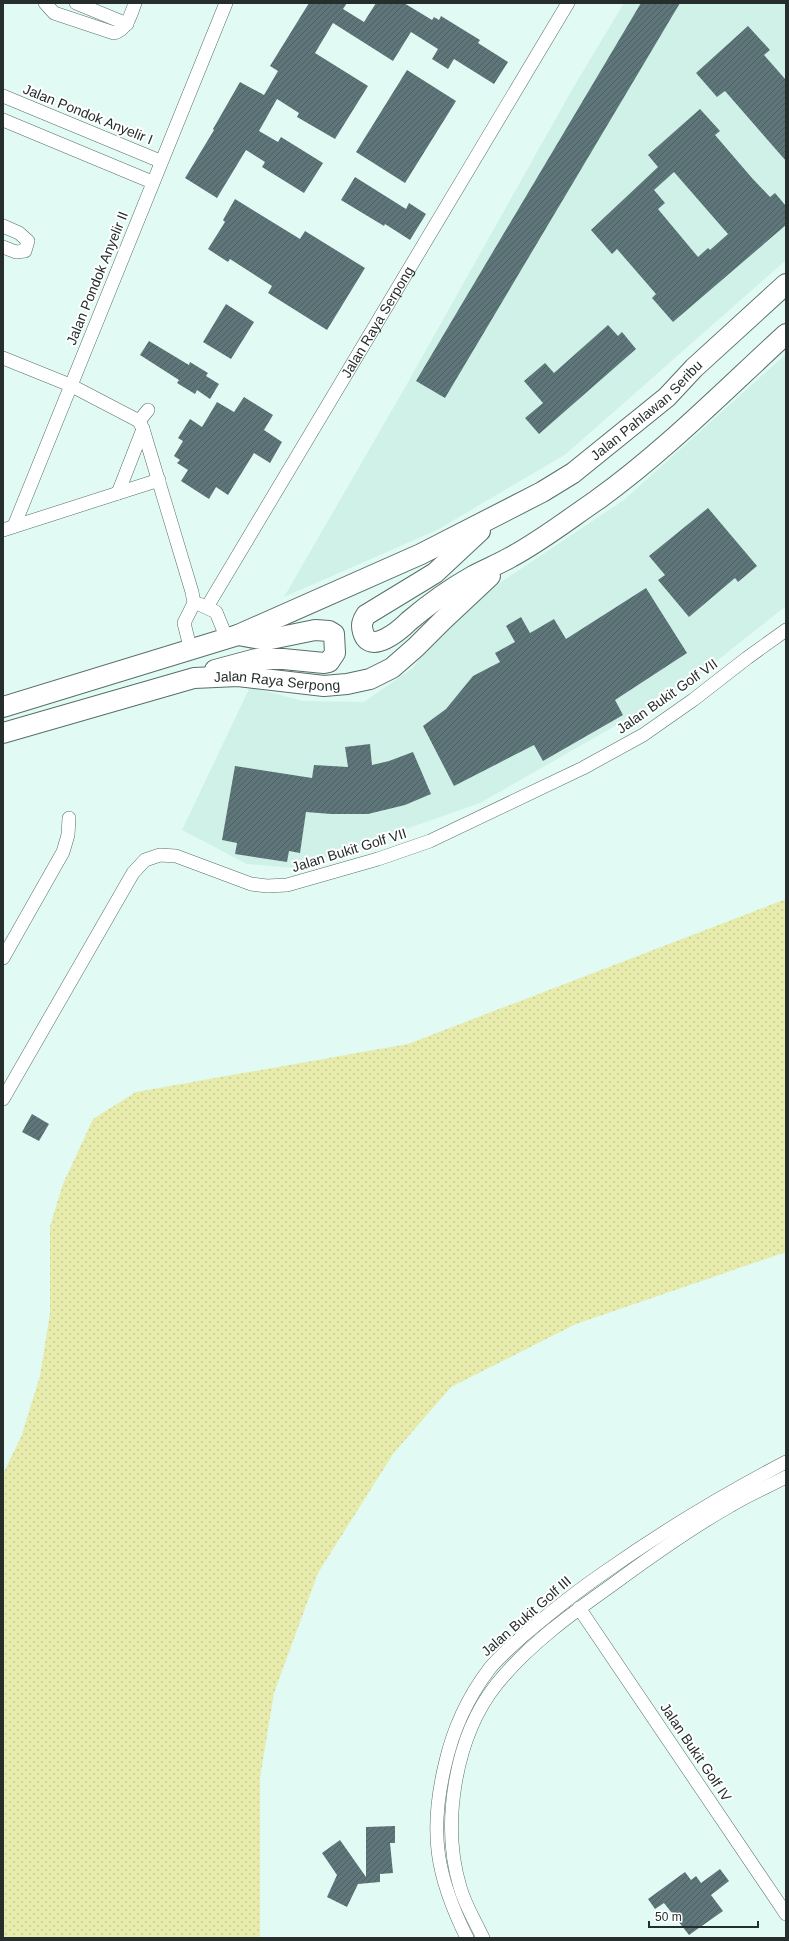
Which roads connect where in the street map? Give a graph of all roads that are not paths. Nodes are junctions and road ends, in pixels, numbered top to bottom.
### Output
1 (46, 3) edge
2 (76, 3) edge
3 (135, 3) edge
4 (226, 3) edge
5 (568, 3) edge
6 (127, 24) junction
7 (3, 96) edge
8 (3, 120) edge
9 (160, 161) junction
10 (152, 182) junction
11 (3, 226) edge
12 (3, 247) edge
13 (786, 284) edge
14 (786, 334) edge
15 (3, 358) edge
16 (70, 385) junction
17 (148, 410) dead end
18 (141, 425) junction
19 (159, 480) junction
20 (118, 493) junction
21 (493, 518) junction
22 (8, 528) edge
23 (512, 556) junction
24 (196, 608) junction
25 (786, 630) edge
26 (232, 637) junction
27 (191, 651) junction
28 (194, 678) junction
29 (3, 707) edge
30 (3, 733) edge
31 (69, 818) dead end
32 (3, 958) edge
33 (3, 1098) edge
34 (786, 1462) edge
35 (786, 1477) edge
36 (579, 1608) junction
37 (786, 1914) edge
38 (467, 1938) edge
39 (483, 1938) edge

1 - 6 street
2 - 6 street
3 - 6 street
4 - 9 street, Jalan Pondok Anyelir II
5 - 24 street, Jalan Raya Serpong
7 - 9 street, Jalan Pondok Anyelir I
8 - 10 street
9 - 10 street, Jalan Pondok Anyelir II
10 - 16 street, Jalan Pondok Anyelir II
11 - 12 street
13 - 21 main road, Jalan Pahlawan Seribu
14 - 23 main road
15 - 16 street
16 - 18 street
16 - 22 street, Jalan Pondok Anyelir II
17 - 18 street
18 - 19 street
18 - 20 street
19 - 20 street
19 - 24 street
20 - 22 street
21 - 23 main road
21 - 26 main road
23 - 28 main road, Jalan Raya Serpong
24 - 26 street
24 - 27 street, Jalan Raya Serpong
25 - 33 street, Jalan Bukit Golf VII
26 - 27 main road
26 - 28 main road
27 - 29 main road
28 - 30 main road, Jalan Raya Serpong
31 - 32 street
34 - 38 street, Jalan Bukit Golf III
35 - 36 street, Jalan Bukit Golf III
36 - 37 street, Jalan Bukit Golf IV
36 - 39 street, Jalan Bukit Golf III

